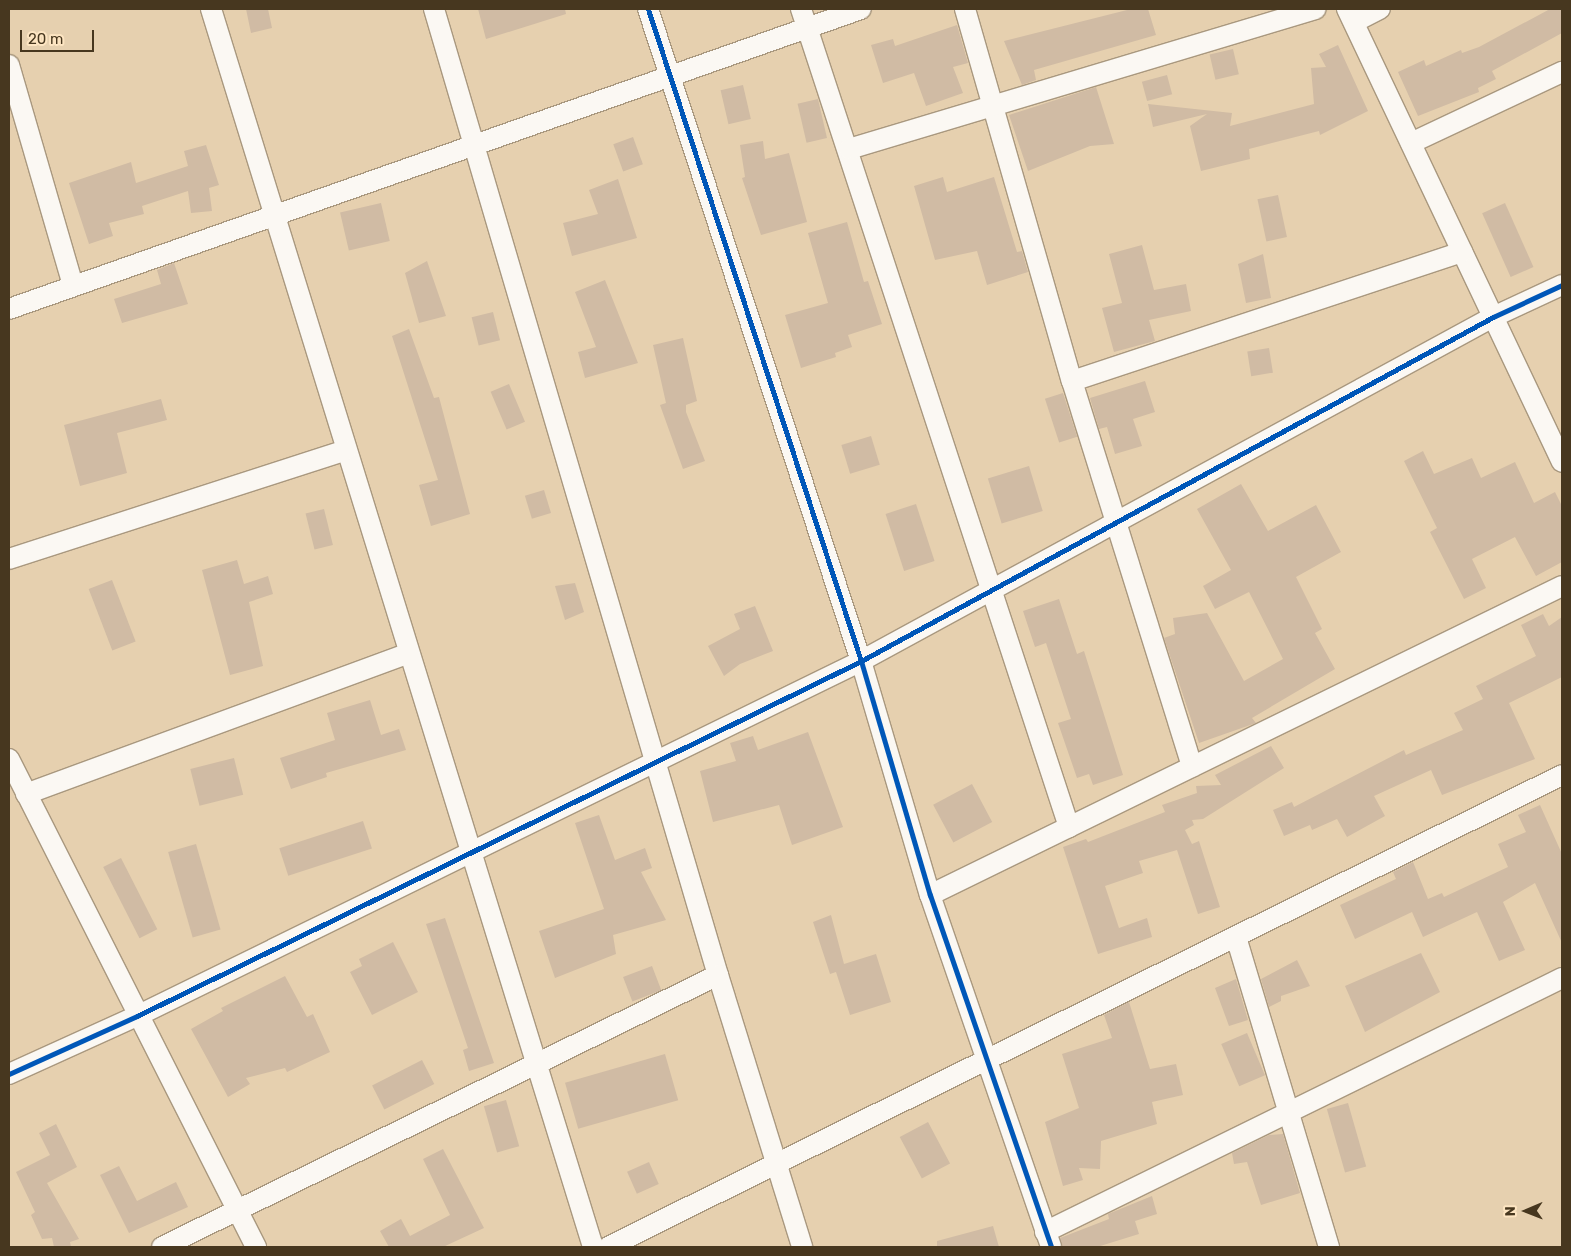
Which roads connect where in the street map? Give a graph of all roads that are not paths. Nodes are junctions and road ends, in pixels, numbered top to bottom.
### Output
1 (211, 9) edge
2 (434, 9) edge
3 (648, 9) edge
4 (861, 9) edge
5 (965, 9) edge
6 (1315, 9) edge
7 (1380, 9) edge
8 (1350, 16) edge
9 (804, 17) edge
10 (9, 65) edge
11 (1562, 72) edge
12 (668, 75) junction
13 (993, 104) junction
14 (1411, 143) junction
15 (473, 144) junction
16 (849, 149) junction
17 (273, 215) junction
18 (1462, 252) junction
19 (1562, 285) edge
20 (73, 286) junction
21 (9, 309) edge
22 (1494, 317) junction
23 (1072, 381) junction
24 (346, 450) junction
25 (1562, 462) edge
26 (1116, 524) junction
27 (9, 558) edge
28 (1562, 586) edge
29 (992, 591) junction
30 (409, 653) junction
31 (861, 661) junction
32 (9, 759) edge
33 (657, 763) junction
34 (1192, 767) junction
35 (1562, 775) edge
36 (26, 794) junction
37 (1069, 827) junction
38 (471, 854) junction
39 (930, 895) junction
40 (1236, 937) junction
41 (718, 975) junction
42 (1562, 978) edge
43 (138, 1016) junction
44 (986, 1059) junction
45 (536, 1064) junction
46 (9, 1074) edge
47 (1288, 1112) junction
48 (776, 1164) junction
49 (238, 1210) junction
50 (1048, 1240) edge
51 (162, 1247) edge
52 (256, 1247) edge
53 (593, 1247) edge
54 (608, 1247) edge
55 (802, 1247) edge
56 (1329, 1247) edge

1 - 17 street
2 - 15 street
3 - 12 street
4 - 9 street
5 - 13 street
6 - 13 street
7 - 8 street
8 - 14 street
9 - 12 street
9 - 16 street
10 - 20 street
11 - 14 street
12 - 15 street
12 - 31 street
13 - 16 street
13 - 23 street
14 - 18 street
15 - 17 street
15 - 33 street
16 - 29 street
17 - 20 street
17 - 24 street
18 - 22 street
18 - 23 street
19 - 22 street
20 - 21 street
22 - 25 street
22 - 26 street
23 - 26 street
24 - 27 street
24 - 30 street
26 - 29 street
26 - 34 street
28 - 34 street
29 - 31 street
29 - 37 street
30 - 36 street
30 - 38 street
31 - 33 street
31 - 39 street
32 - 36 street
33 - 38 street
33 - 41 street
34 - 37 street
35 - 40 street
36 - 43 street
37 - 39 street
38 - 43 street
38 - 45 street
39 - 44 street
40 - 44 street
40 - 47 street
41 - 45 street
41 - 48 street
42 - 47 street
43 - 46 street
43 - 49 street
44 - 48 street
44 - 50 street
45 - 49 street
45 - 53 street
47 - 50 street
47 - 56 street
48 - 54 street
48 - 55 street
49 - 51 street
49 - 52 street

